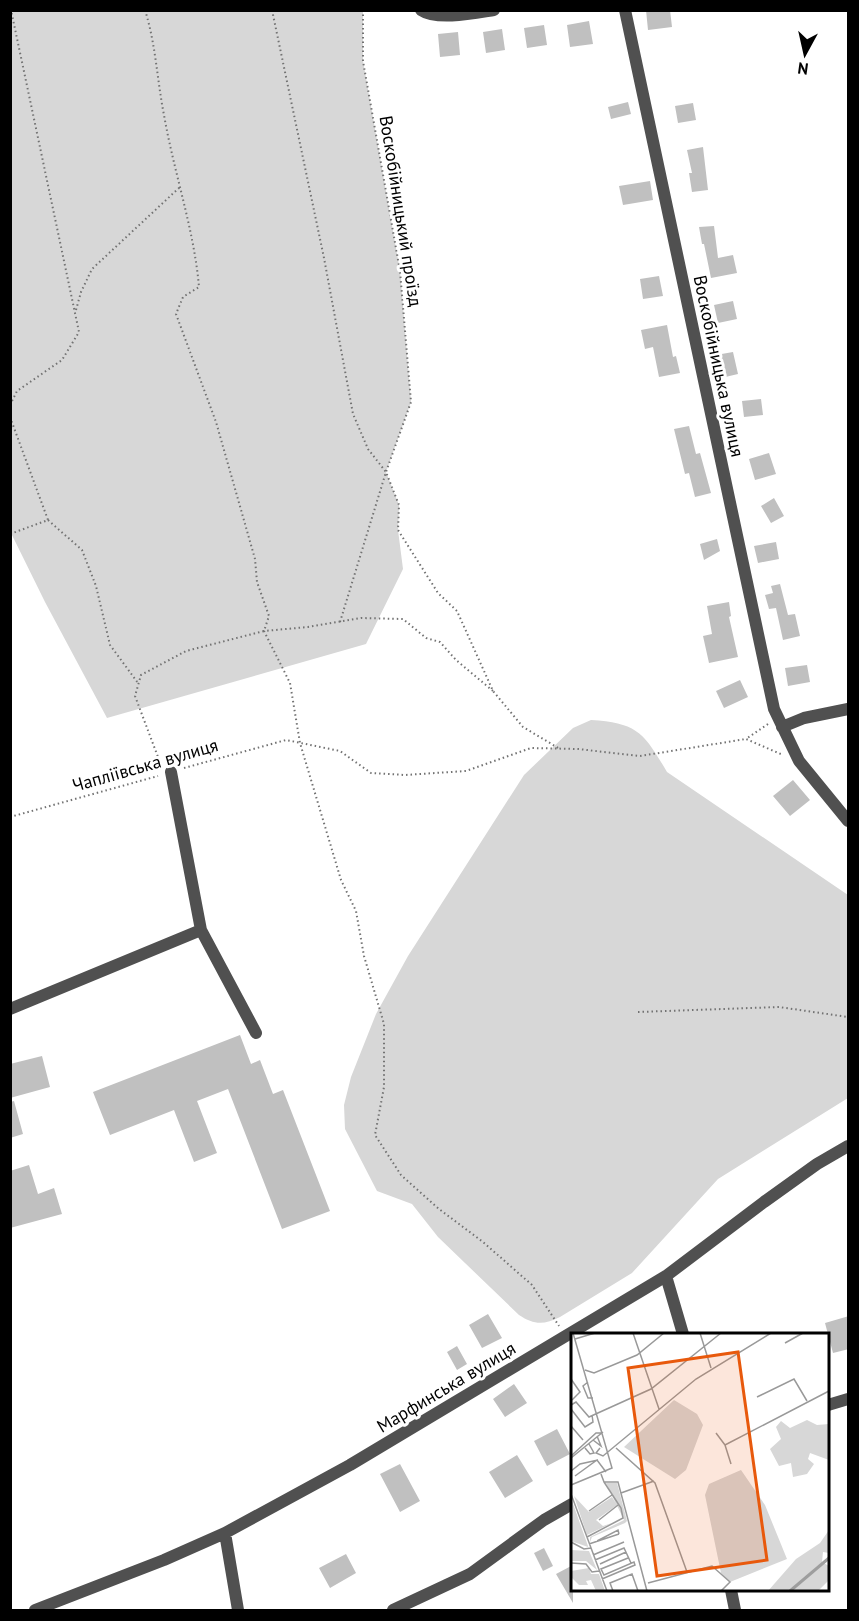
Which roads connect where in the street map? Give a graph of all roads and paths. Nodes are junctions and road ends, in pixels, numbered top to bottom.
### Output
1 (11, 10) edge
2 (145, 10) edge
3 (272, 10) edge
4 (363, 10) edge
5 (421, 10) edge
6 (494, 10) edge
7 (626, 10) edge
8 (180, 186) junction
9 (75, 313) junction
10 (10, 405) edge
11 (10, 417) edge
12 (386, 472) junction
13 (48, 520) junction
14 (10, 534) edge
15 (340, 621) junction
16 (264, 631) junction
17 (138, 684) junction
18 (494, 691) junction
19 (849, 709) edge
20 (780, 722) junction
21 (746, 739) junction
22 (300, 743) junction
23 (560, 748) junction
24 (800, 761) junction
25 (168, 773) junction
26 (10, 817) edge
27 (849, 821) edge
28 (201, 930) junction
29 (10, 1009) edge
30 (638, 1012) dead end
31 (849, 1017) edge
32 (256, 1033) dead end
33 (849, 1146) edge
34 (666, 1276) junction
35 (682, 1333) edge
36 (565, 1336) junction
37 (849, 1399) edge
38 (829, 1405) edge
39 (571, 1505) edge
40 (225, 1533) junction
41 (731, 1591) edge
42 (35, 1611) edge
43 (238, 1611) edge
44 (393, 1611) edge
45 (735, 1611) edge

1 - 9 path
2 - 8 path
3 - 12 path
4 - 12 path, Воскобійницький проїзд
5 - 6 street
7 - 20 street, Воскобійницька вулиця
8 - 9 path
8 - 16 path
9 - 10 path
11 - 13 path
12 - 15 path, Воскобійницький проїзд
12 - 18 path
13 - 14 path
13 - 17 path
15 - 16 path
15 - 18 path
16 - 17 path
16 - 22 path
17 - 25 path
18 - 23 path
19 - 20 street
20 - 21 path
20 - 24 street, Воскобійницька вулиця
21 - 23 path
21 - 24 path
22 - 23 path
22 - 25 path, Чапліївська вулиця
22 - 36 path
24 - 27 street, Воскобійницька вулиця
25 - 26 path, Чапліївська вулиця
25 - 28 street
28 - 29 street
28 - 32 street
30 - 31 path
33 - 34 street, Марфинська вулиця
34 - 35 street
34 - 36 street, Марфинська вулиця
36 - 40 street, Марфинська вулиця
37 - 38 street
39 - 44 street
40 - 42 street, Марфинська вулиця
40 - 43 street
41 - 45 street

